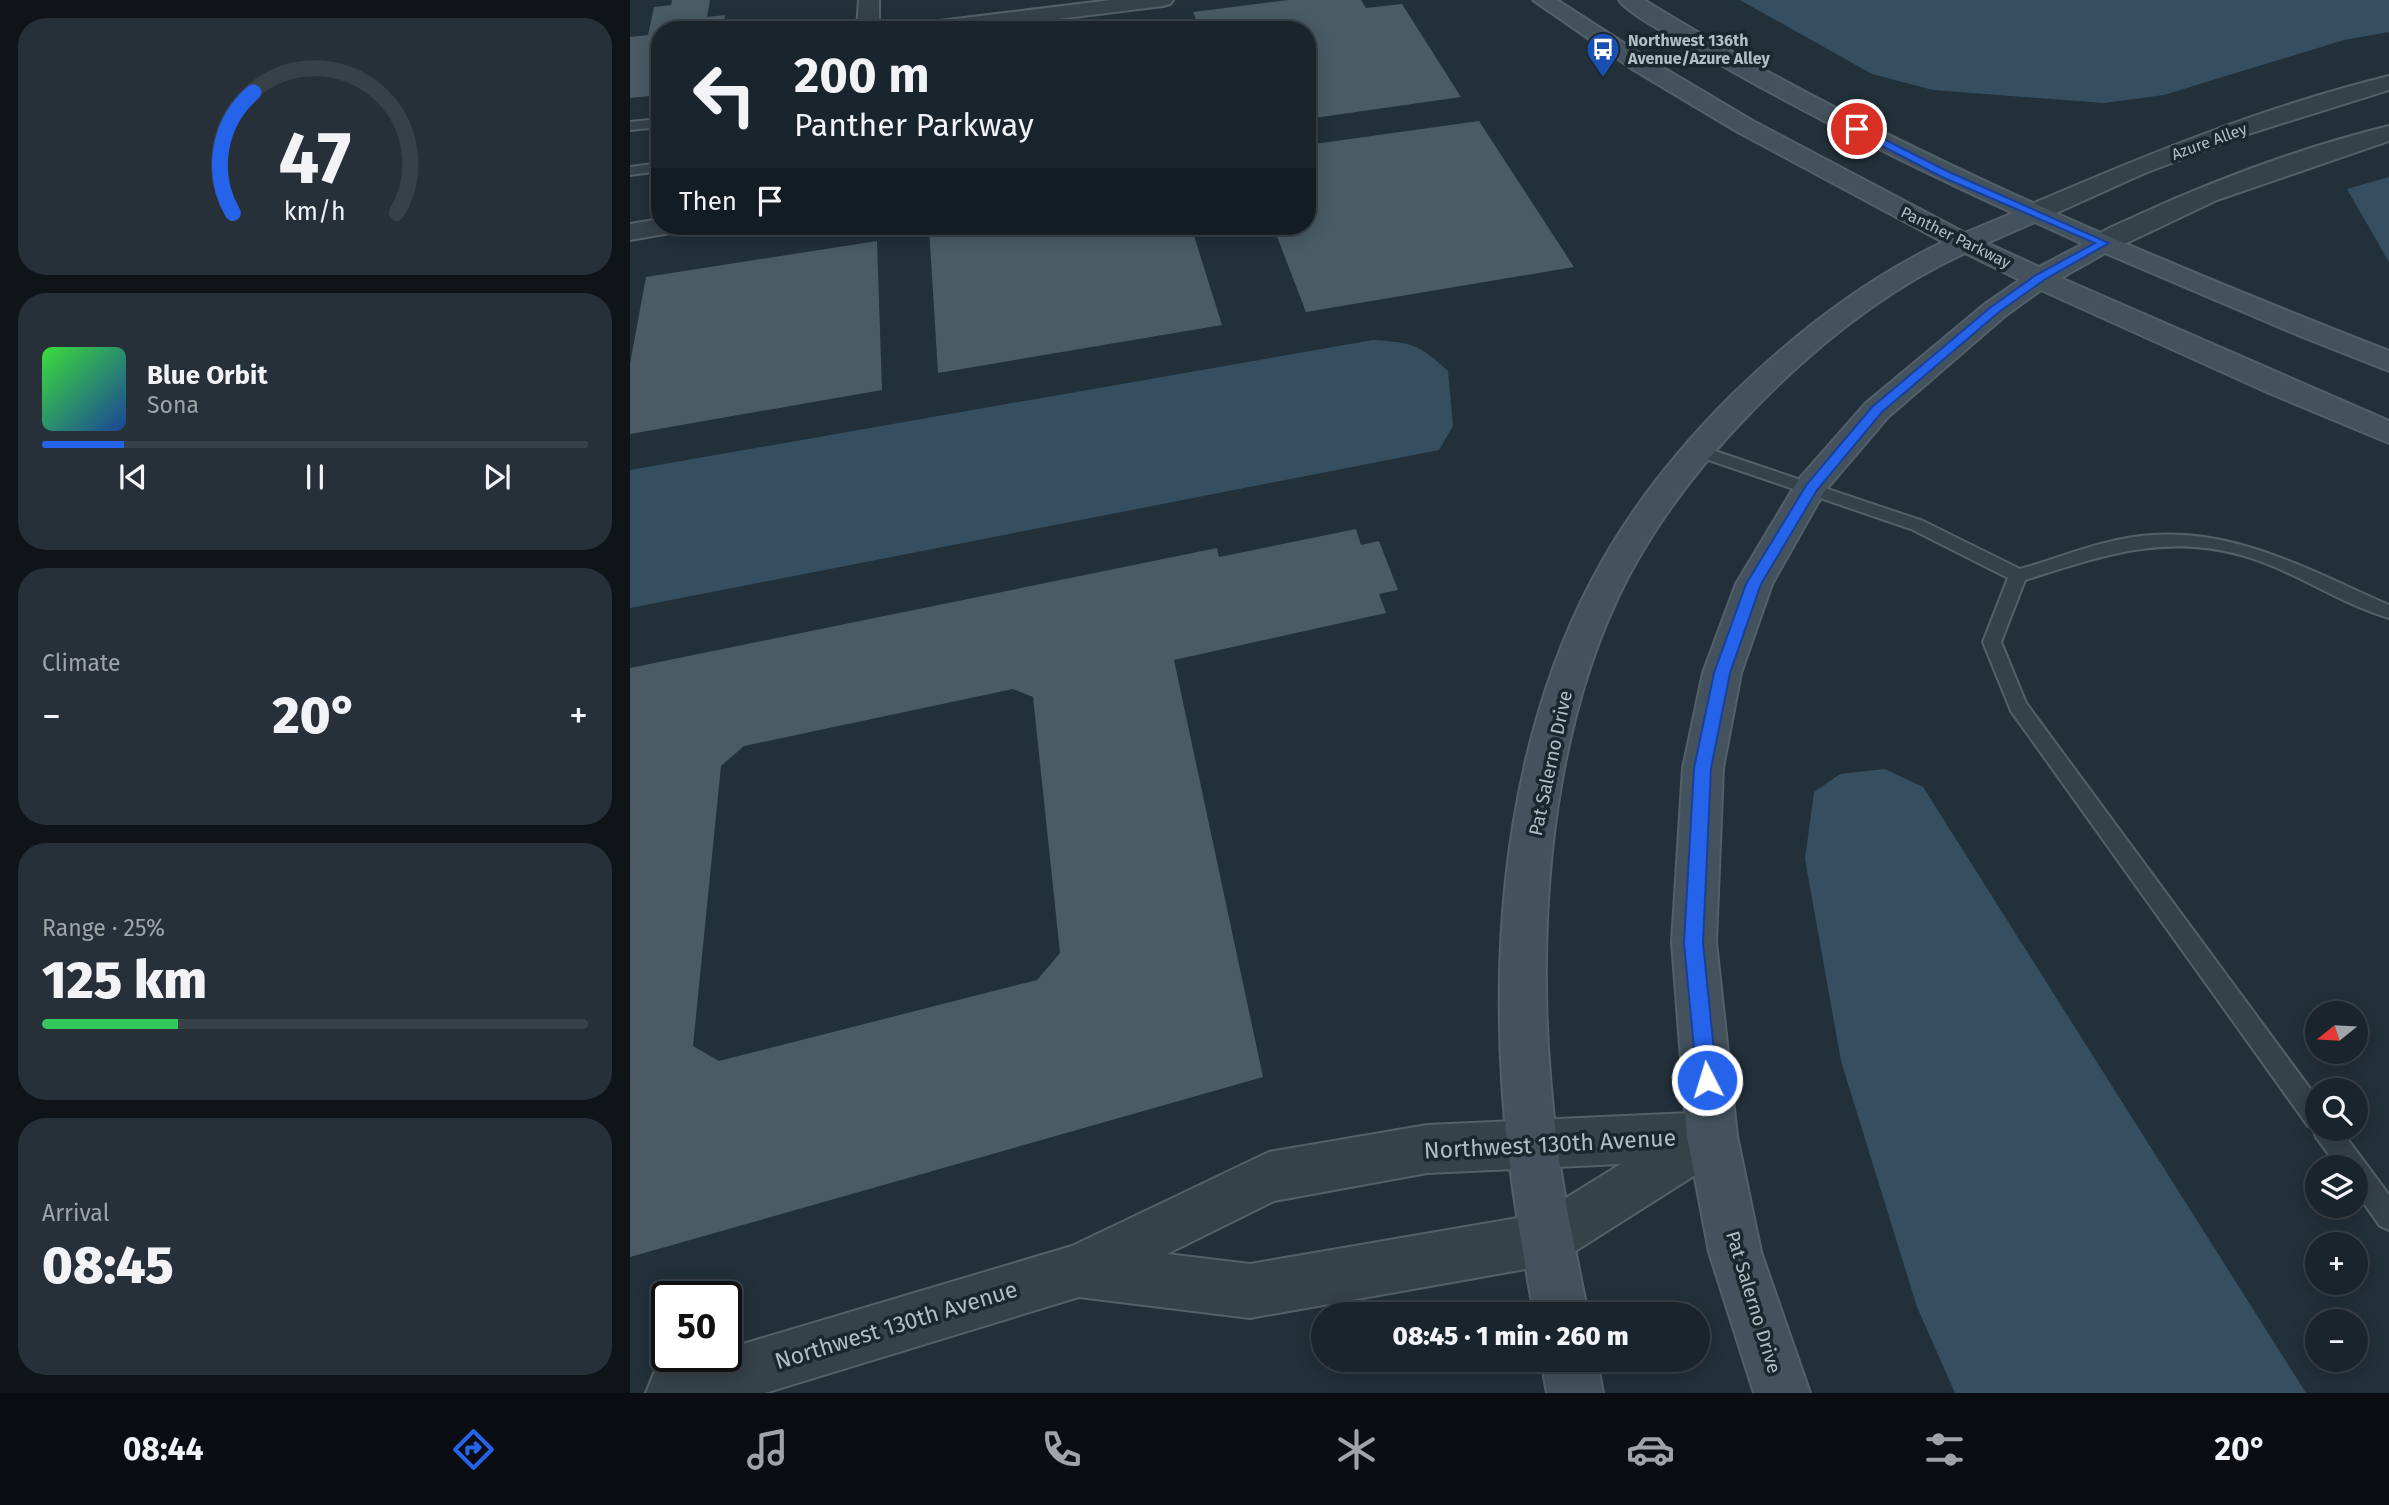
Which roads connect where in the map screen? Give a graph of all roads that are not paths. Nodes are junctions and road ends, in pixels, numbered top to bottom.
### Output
1 (869, 0) edge
2 (1163, 0) edge
3 (1543, 0) edge
4 (1629, 0) edge
5 (1023, 8) edge
6 (868, 21) edge
7 (959, 21) edge
8 (2389, 83) edge
9 (651, 123) edge
10 (630, 126) edge
11 (2389, 133) edge
12 (651, 168) edge
13 (630, 171) edge
14 (2034, 213) junction
15 (651, 229) edge
16 (630, 232) edge
17 (1966, 243) junction
18 (2104, 243) junction
19 (2040, 278) junction
20 (2389, 362) edge
21 (2389, 433) edge
22 (1697, 450) junction
23 (1811, 487) junction
24 (2018, 576) junction
25 (2389, 612) edge
26 (2305, 1101) edge
27 (1712, 1136) junction
28 (1532, 1144) junction
29 (2368, 1188) edge
30 (2389, 1217) edge
31 (1548, 1239) junction
32 (1079, 1270) junction
33 (1559, 1302) edge
34 (1571, 1372) edge
35 (674, 1393) edge
36 (1575, 1393) edge
37 (1782, 1393) edge

1 - 6 street
2 - 5 street
3 - 17 main road, Panther Parkway
4 - 14 main road
5 - 7 street
8 - 14 street, Azure Alley
9 - 10 lane
11 - 18 street
12 - 13 lane
14 - 17 main road, Pat Salerno Drive
14 - 18 main road
15 - 16 street
17 - 19 main road, Panther Parkway
17 - 22 main road, Pat Salerno Drive
18 - 19 main road, Pat Salerno Drive
18 - 20 main road
19 - 21 main road, Panther Parkway
19 - 23 main road, Pat Salerno Drive
22 - 23 lane
22 - 28 main road, Pat Salerno Drive
23 - 24 lane
23 - 27 main road, Pat Salerno Drive
24 - 25 lane
24 - 26 lane
27 - 28 street, Northwest 130th Avenue
27 - 31 street, Northwest 130th Avenue
27 - 37 main road, Pat Salerno Drive
28 - 31 main road, Pat Salerno Drive
28 - 32 street, Northwest 130th Avenue
29 - 30 lane
31 - 32 street, Northwest 130th Avenue
31 - 33 main road, Pat Salerno Drive
32 - 35 street, Northwest 130th Avenue
34 - 36 main road

